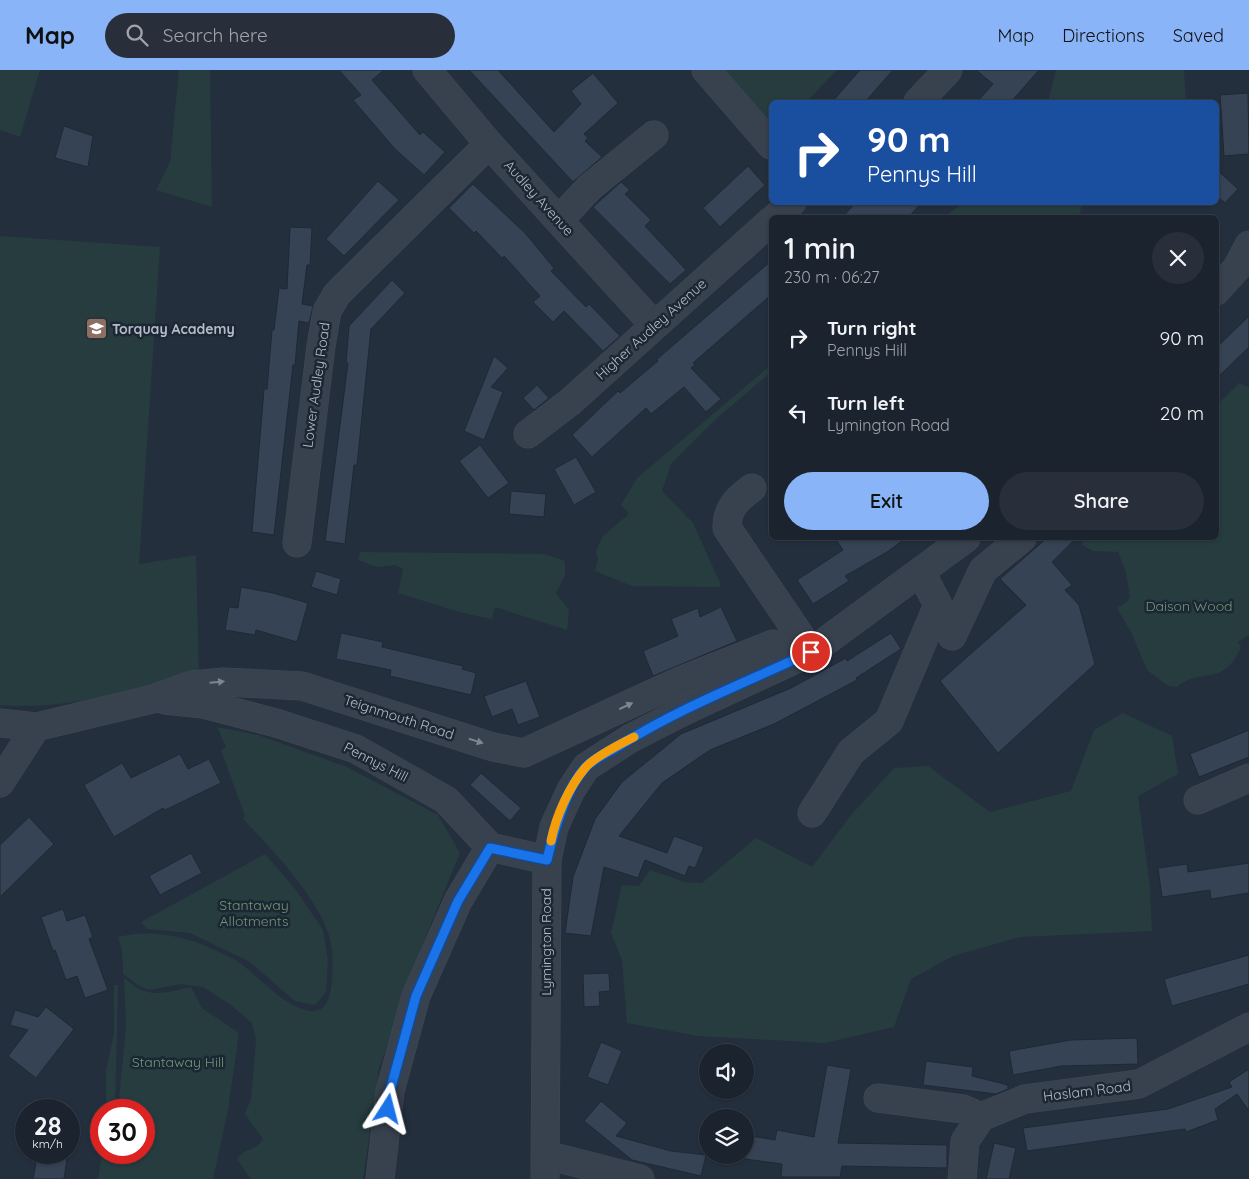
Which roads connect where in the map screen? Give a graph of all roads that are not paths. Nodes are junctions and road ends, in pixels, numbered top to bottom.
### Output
1 (427, 70) edge
2 (706, 70) edge
3 (948, 70) edge
4 (920, 100) edge
5 (654, 135) dead end
6 (769, 143) edge
7 (489, 144) junction
8 (789, 205) edge
9 (779, 215) edge
10 (559, 220) junction
11 (769, 223) edge
12 (1249, 245) edge
13 (1219, 288) edge
14 (654, 325) junction
15 (528, 434) dead end
16 (752, 488) dead end
17 (963, 540) edge
18 (981, 540) edge
19 (1020, 540) edge
20 (297, 543) dead end
21 (996, 560) junction
22 (921, 572) junction
23 (952, 636) dead end
24 (811, 652) junction
25 (153, 699) junction
26 (0, 723) edge
27 (36, 727) junction
28 (1249, 778) edge
29 (0, 783) edge
30 (1198, 800) dead end
31 (812, 813) dead end
32 (490, 848) junction
33 (547, 860) junction
34 (1249, 1027) edge
35 (878, 1098) dead end
36 (981, 1117) junction
37 (545, 1167) edge
38 (380, 1179) edge
39 (640, 1179) edge
40 (962, 1179) edge

1 - 7 street, Audley Avenue
2 - 6 street
3 - 4 street
5 - 10 street
7 - 10 street, Audley Avenue
7 - 20 street, Lower Audley Road
8 - 9 street
10 - 14 street, Audley Avenue
11 - 14 street, Higher Audley Avenue
12 - 13 street
14 - 15 street, Higher Audley Avenue
16 - 24 street
17 - 22 street
18 - 21 street
19 - 21 street
21 - 23 street
22 - 24 street
22 - 31 street
25 -> 24 street, Teignmouth Road
24 - 33 street, Lymington Road
25 - 27 street, Teignmouth Road
25 - 32 street, Pennys Hill
26 - 27 street, Teignmouth Road
27 - 29 street
28 - 30 street
32 - 33 street
32 - 38 street
33 - 37 street, Lymington Road
34 - 36 street, Haslam Road
35 - 36 street
36 - 40 street
37 - 39 street

